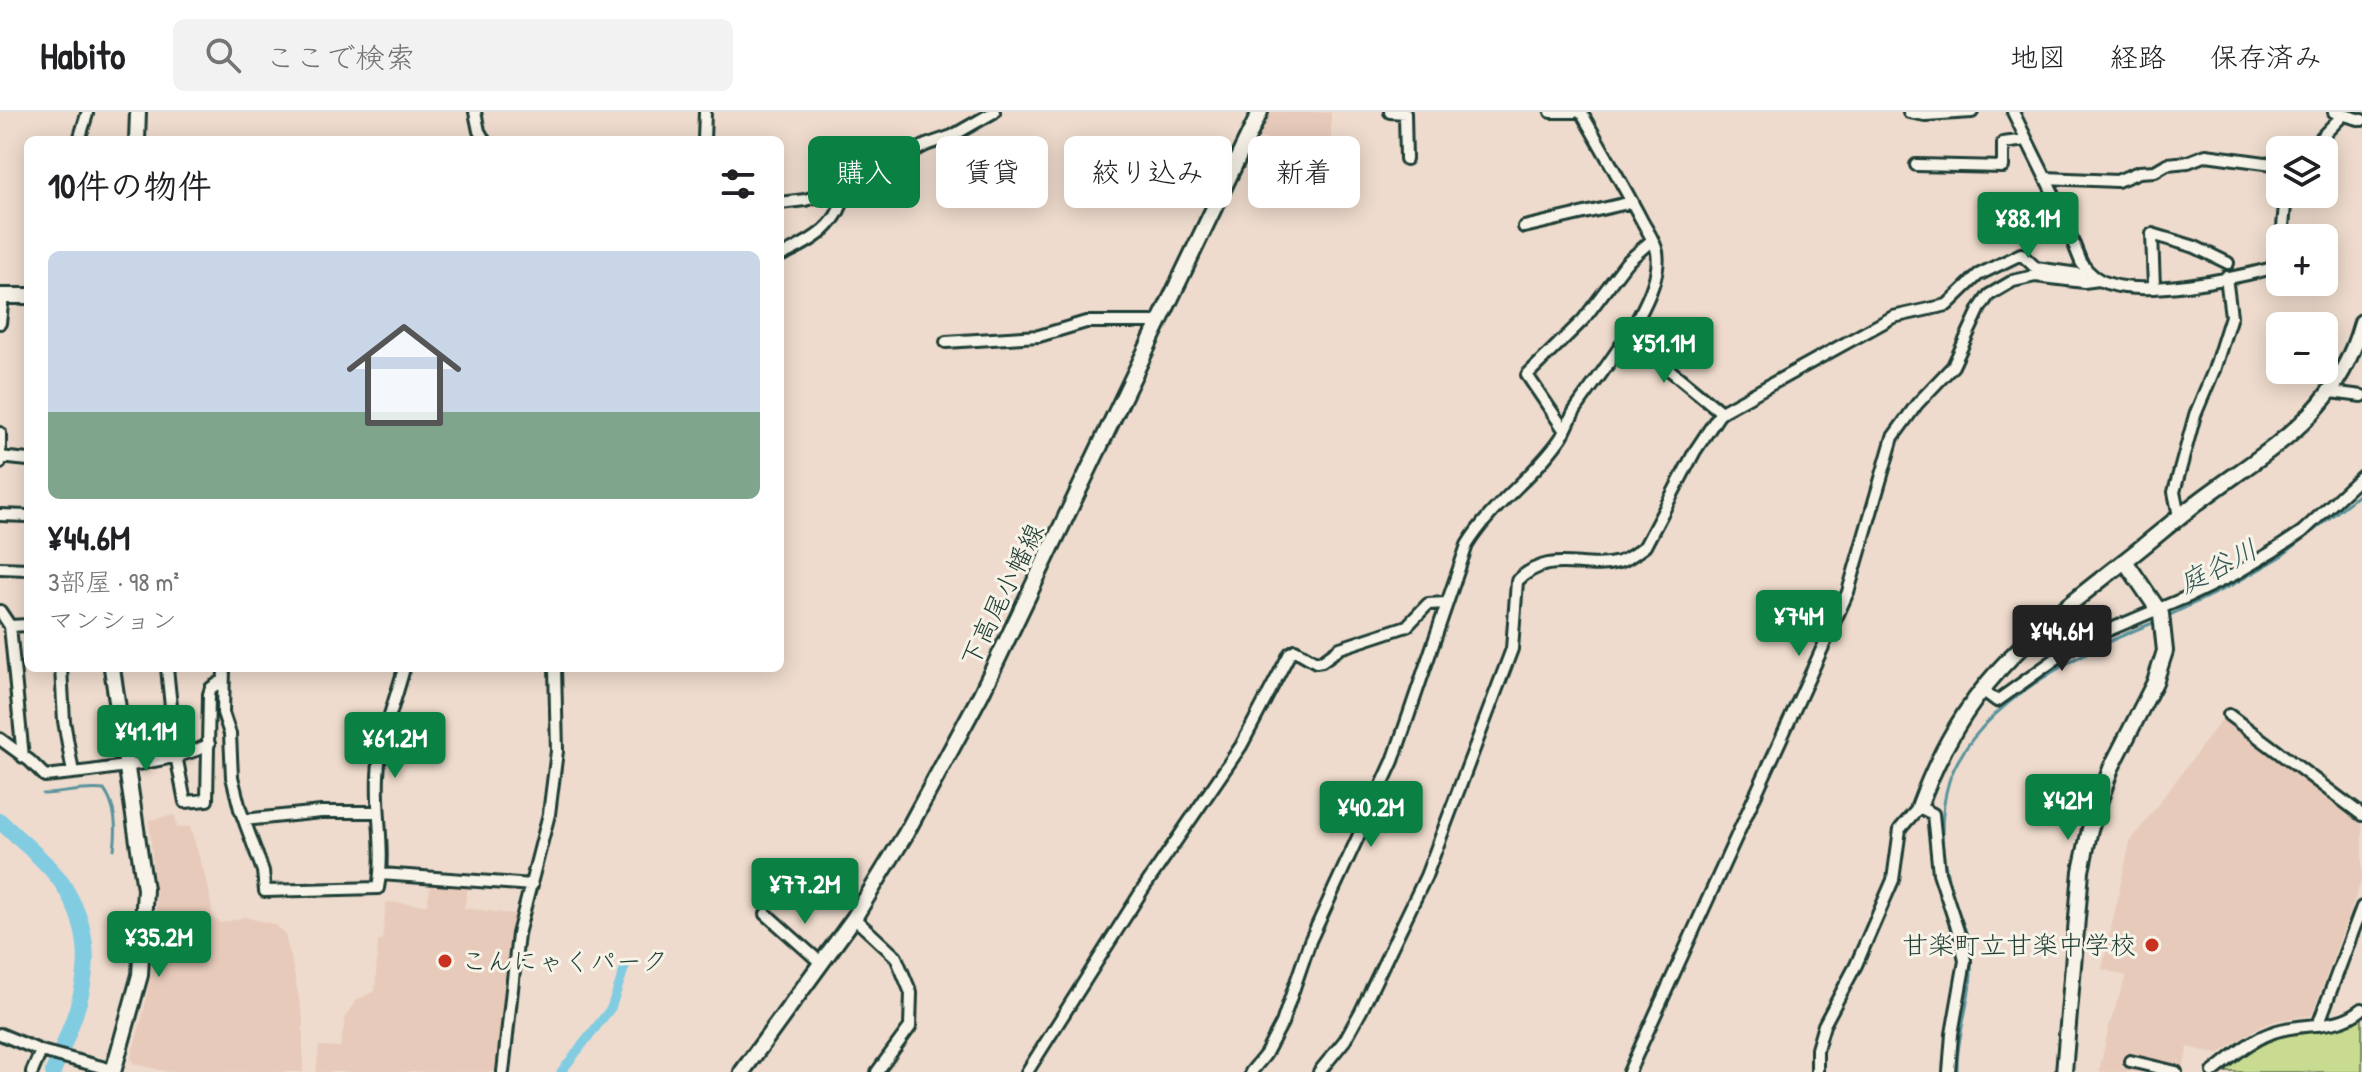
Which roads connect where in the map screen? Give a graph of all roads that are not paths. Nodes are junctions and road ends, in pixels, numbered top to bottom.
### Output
1 (138, 112) edge
2 (475, 112) edge
3 (705, 112) edge
4 (994, 112) edge
5 (1260, 112) edge
6 (1390, 112) edge
7 (1551, 112) edge
8 (1578, 112) edge
9 (1909, 112) edge
10 (1972, 112) edge
11 (2013, 112) edge
12 (87, 114) dead end
13 (2338, 114) edge
14 (2362, 120) edge
15 (80, 136) edge
16 (137, 136) edge
17 (482, 136) edge
18 (704, 136) edge
19 (2320, 136) edge
20 (2026, 140) junction
21 (920, 148) edge
22 (1406, 159) dead end
23 (2266, 163) edge
24 (1916, 165) dead end
25 (2045, 178) junction
26 (808, 199) edge
27 (1632, 202) junction
28 (784, 203) edge
29 (842, 208) edge
30 (1524, 227) dead end
31 (1652, 240) junction
32 (784, 254) edge
33 (2228, 263) dead end
34 (2266, 270) edge
35 (2226, 277) junction
36 (2099, 280) junction
37 (2084, 282) junction
38 (2154, 287) junction
39 (2, 296) edge
40 (24, 296) edge
41 (1160, 322) junction
42 (2362, 322) edge
43 (0, 323) edge
44 (1627, 335) junction
45 (946, 342) dead end
46 (2331, 392) junction
47 (2362, 396) edge
48 (1721, 412) junction
49 (1565, 431) junction
50 (0, 433) edge
51 (0, 457) edge
52 (24, 460) edge
53 (0, 463) edge
54 (2362, 476) edge
55 (0, 515) edge
56 (24, 516) edge
57 (2179, 516) junction
58 (2125, 561) junction
59 (0, 568) edge
60 (24, 569) edge
61 (1446, 603) junction
62 (0, 611) edge
63 (2160, 616) junction
64 (24, 625) edge
65 (10, 626) junction
66 (12, 666) junction
67 (0, 668) edge
68 (61, 672) edge
69 (113, 672) edge
70 (167, 672) edge
71 (223, 672) edge
72 (403, 672) edge
73 (555, 672) edge
74 (222, 681) junction
75 (1981, 689) junction
76 (2229, 715) dead end
77 (0, 739) edge
78 (209, 744) junction
79 (176, 755) junction
80 (23, 757) junction
81 (125, 765) junction
82 (73, 773) junction
83 (1919, 807) junction
84 (377, 812) junction
85 (2362, 815) edge
86 (244, 820) junction
87 (381, 874) junction
88 (532, 885) junction
89 (2362, 907) edge
90 (766, 914) dead end
91 (854, 918) junction
92 (821, 963) junction
93 (2362, 1009) edge
94 (2318, 1025) junction
95 (0, 1034) edge
96 (44, 1052) junction
97 (2130, 1061) dead end
98 (113, 1070) edge
99 (32, 1072) edge
100 (503, 1072) edge
101 (742, 1072) edge
102 (877, 1072) edge
103 (1027, 1072) edge
104 (1251, 1072) edge
105 (1319, 1072) edge
106 (1629, 1072) edge
107 (1817, 1072) edge
108 (1949, 1072) edge
109 (2064, 1072) edge
110 (2176, 1072) edge
111 (2213, 1072) edge

1 - 16 street
2 - 17 street
3 - 18 street
4 - 21 street
5 - 41 street, 下高尾小幡線
6 - 22 street
7 - 8 street
8 - 27 street
9 - 10 street
11 - 20 street
12 - 15 street
13 - 14 street
13 - 19 street
20 - 24 street
20 - 25 street
23 - 25 street
25 - 36 street
26 - 28 street
27 - 30 street
27 - 31 street
29 - 32 street
31 - 44 street
31 - 49 street
33 - 38 street
34 - 35 street
35 - 38 street
35 - 57 street
36 - 37 street
36 - 38 street
37 - 48 street
37 - 106 street
39 - 40 street
39 - 43 street
41 - 45 street
41 - 91 street, 下高尾小幡線
42 - 46 street
44 - 48 street
44 - 49 street
46 - 47 street
46 - 57 street
48 - 105 street
49 - 61 street
50 - 51 street
51 - 52 street
51 - 53 street
54 - 63 street
55 - 56 street
57 - 58 street
58 - 63 street
58 - 75 street
59 - 60 street
61 - 103 street
61 - 104 street
62 - 65 street
63 - 75 street
63 - 109 street
64 - 65 street
65 - 66 street
66 - 67 street
66 - 80 street
68 - 82 street
69 - 81 street
70 - 79 street
71 - 74 street
72 - 84 street
73 - 88 street
74 - 78 street
74 - 86 street
75 - 83 street
76 - 85 street
77 - 80 street
78 - 79 street
78 - 79 street
79 - 81 street
80 - 82 street
81 - 82 street
81 - 98 street
83 - 107 street
83 - 108 street
84 - 86 street
84 - 87 street
86 - 87 street
87 - 88 street
88 - 100 street
89 - 94 street
90 - 92 street
91 - 92 street, 下高尾小幡線
91 - 102 street
92 - 101 street, 下高尾小幡線
93 - 94 street
94 - 111 street
95 - 96 street
96 - 98 street
96 - 99 street
97 - 110 street

